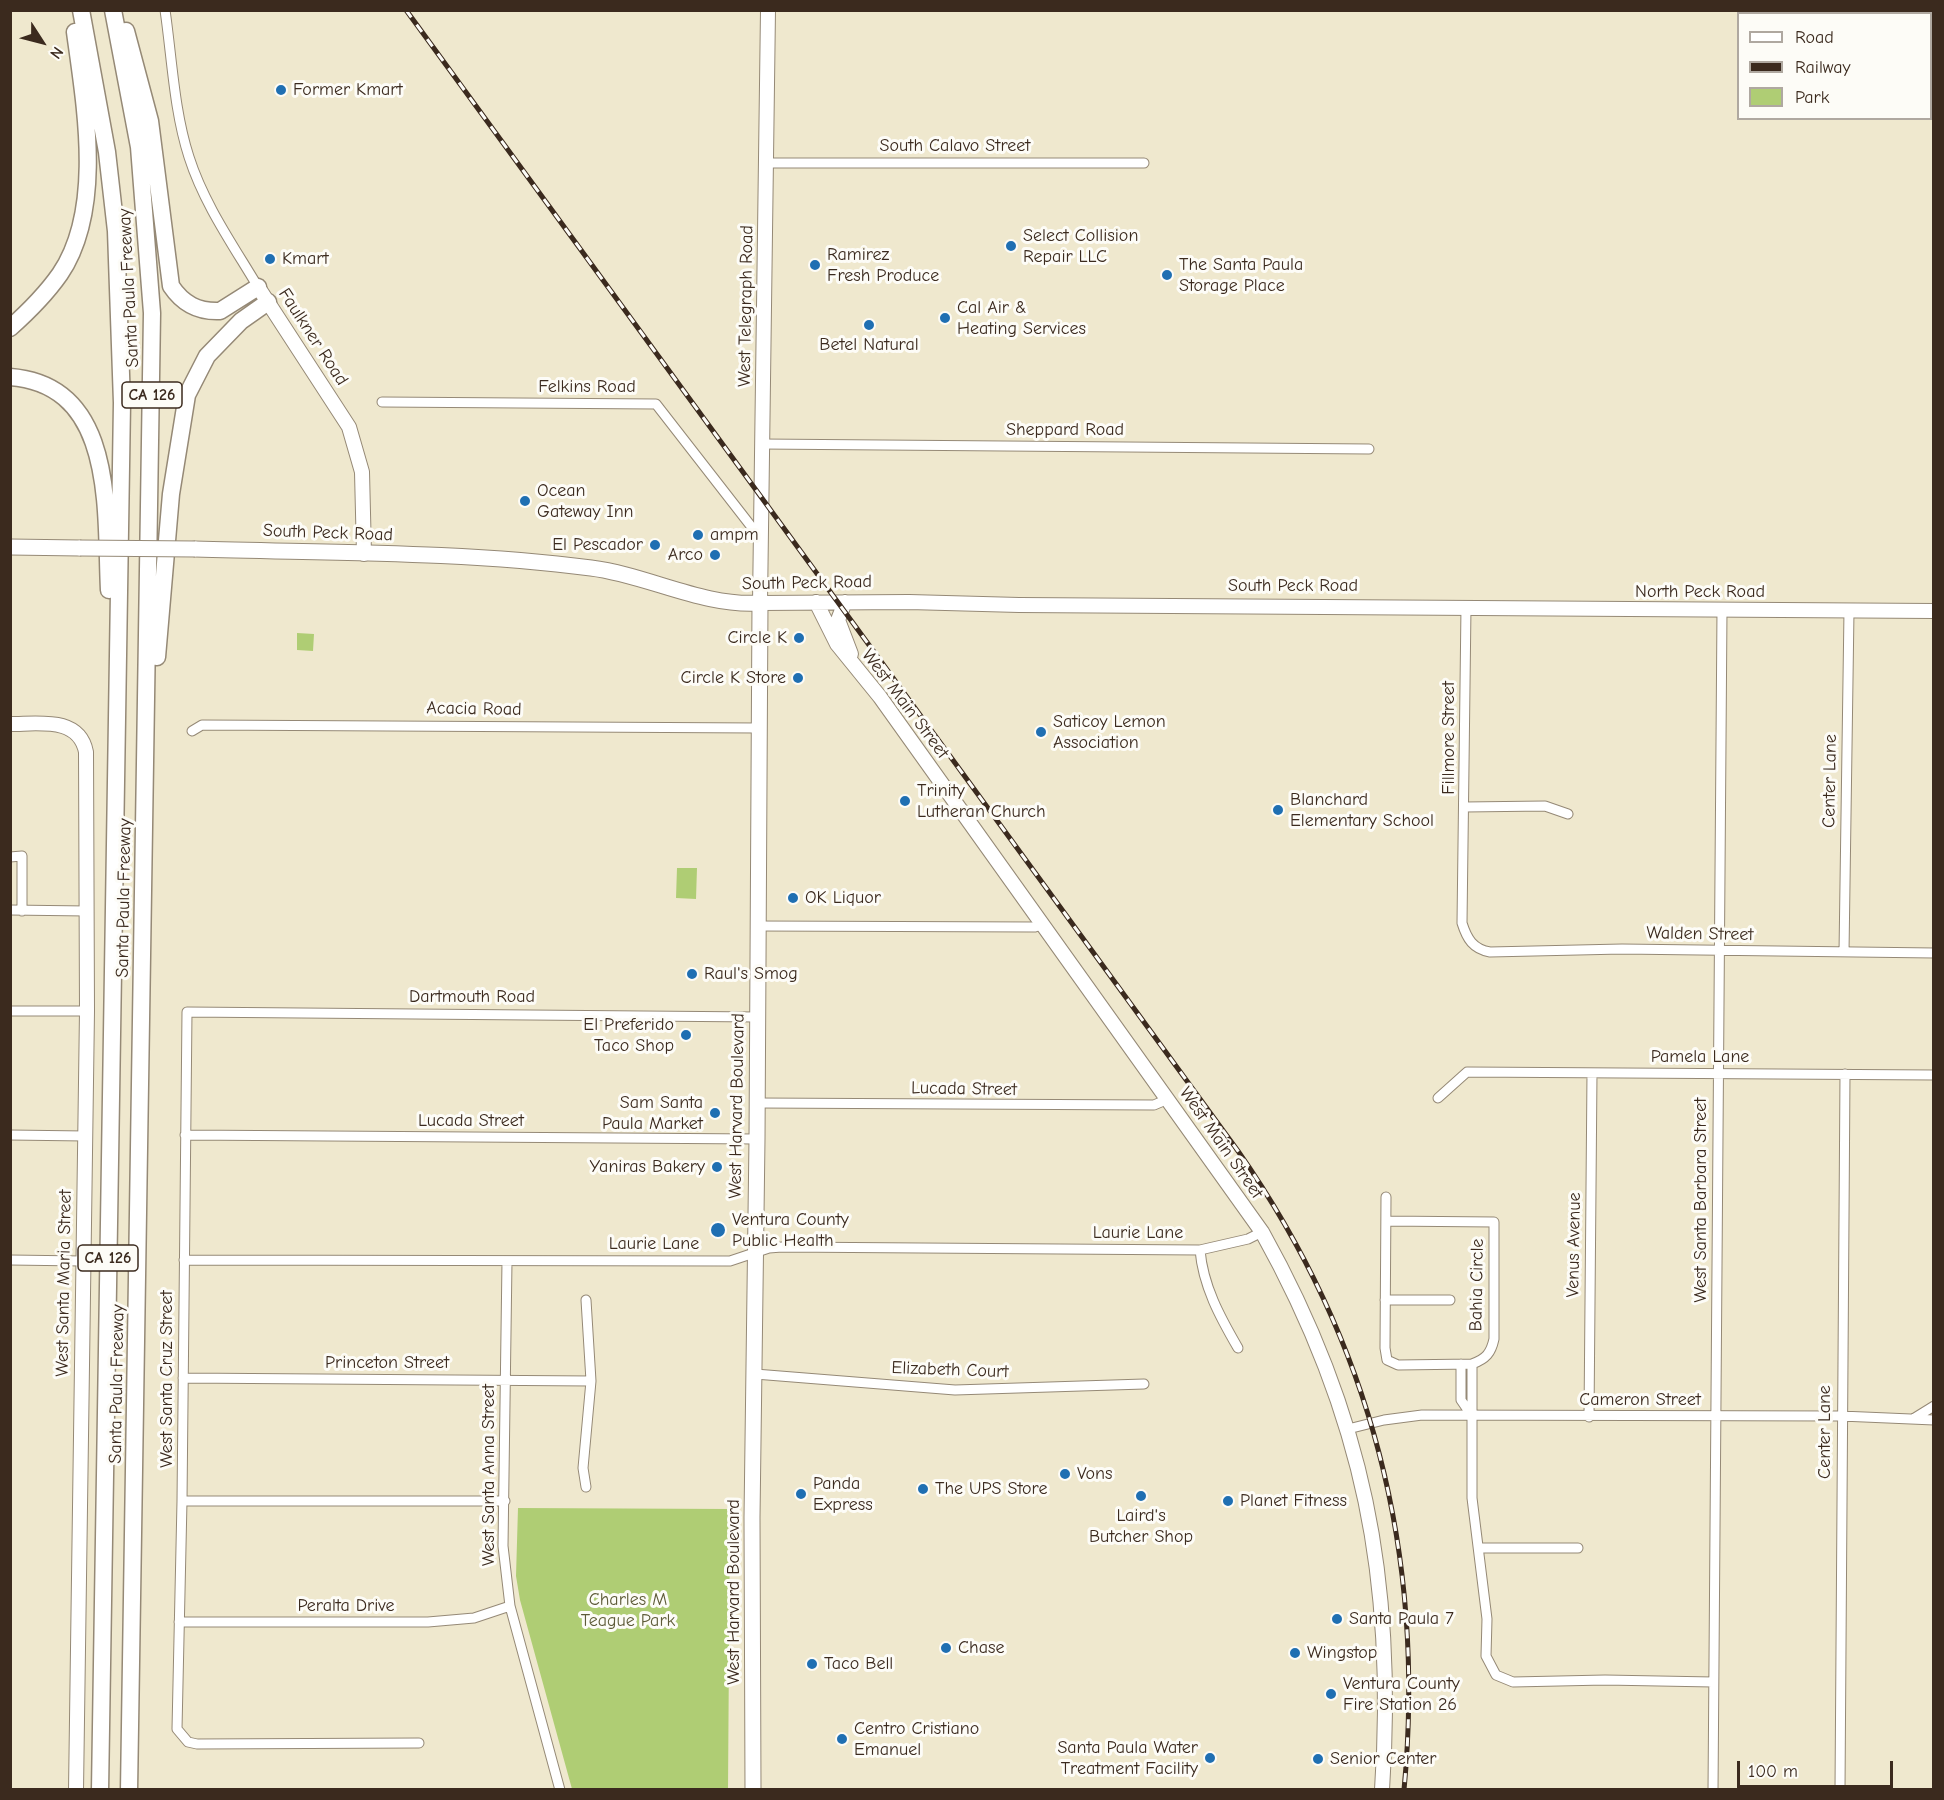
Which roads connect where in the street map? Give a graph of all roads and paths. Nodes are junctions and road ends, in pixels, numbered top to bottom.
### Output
1 (72, 10) edge
2 (81, 10) edge
3 (113, 10) edge
4 (120, 10) edge
5 (165, 10) edge
6 (768, 10) edge
7 (766, 163) junction
8 (1144, 163) dead end
9 (258, 287) junction
10 (268, 302) junction
11 (10, 328) edge
12 (10, 377) edge
13 (382, 402) dead end
14 (761, 444) junction
15 (1369, 449) dead end
16 (761, 539) junction
17 (10, 547) edge
18 (364, 554) junction
19 (816, 602) junction
20 (844, 602) junction
21 (760, 603) junction
22 (1466, 607) junction
23 (1722, 610) junction
24 (1849, 611) junction
25 (1934, 611) edge
26 (857, 670) junction
27 (10, 724) edge
28 (117, 726) junction
29 (758, 728) junction
30 (192, 731) dead end
31 (146, 783) junction
32 (1465, 807) junction
33 (1568, 814) dead end
34 (10, 857) edge
35 (10, 910) edge
36 (22, 911) junction
37 (87, 911) junction
38 (1044, 924) junction
39 (757, 926) junction
40 (1469, 941) joint
41 (1718, 951) junction
42 (1844, 952) junction
43 (1934, 953) edge
44 (10, 1011) edge
45 (87, 1011) junction
46 (187, 1012) joint
47 (758, 1017) junction
48 (1592, 1073) junction
49 (1718, 1074) junction
50 (1845, 1074) junction
51 (1934, 1075) edge
52 (1438, 1098) dead end
53 (1168, 1099) junction
54 (758, 1103) junction
55 (10, 1135) edge
56 (85, 1136) junction
57 (185, 1136) junction
58 (757, 1139) junction
59 (1386, 1197) dead end
60 (1386, 1221) junction
61 (1263, 1232) junction
62 (1200, 1250) junction
63 (754, 1253) junction
64 (10, 1260) edge
65 (184, 1260) junction
66 (82, 1261) junction
67 (507, 1261) junction
68 (586, 1300) dead end
69 (1385, 1300) junction
70 (1450, 1300) dead end
71 (1238, 1348) dead end
72 (1461, 1364) junction
73 (1472, 1364) junction
74 (755, 1374) junction
75 (183, 1378) junction
76 (506, 1381) junction
77 (591, 1381) junction
78 (1144, 1384) dead end
79 (1934, 1406) edge
80 (1472, 1416) junction
81 (1841, 1416) junction
82 (1589, 1417) junction
83 (1715, 1418) junction
84 (1913, 1419) junction
85 (1934, 1420) edge
86 (1348, 1429) junction
87 (586, 1487) dead end
88 (182, 1501) junction
89 (505, 1501) junction
90 (1479, 1548) junction
91 (1578, 1548) dead end
92 (510, 1606) junction
93 (179, 1622) junction
94 (1713, 1682) junction
95 (419, 1743) dead end
96 (76, 1790) edge
97 (100, 1790) edge
98 (129, 1790) edge
99 (560, 1790) edge
100 (753, 1790) edge
101 (1382, 1790) edge
102 (1713, 1790) edge
103 (1840, 1790) edge

1 - 11 highway
2 - 28 highway, Santa Paula Freeway / CA 126
3 - 31 highway, Santa Paula Freeway / CA 126
4 - 9 highway
5 - 9 street, Faulkner Road
6 - 7 street, West Telegraph Road
7 - 8 street, South Calavo Street
7 - 14 street, West Telegraph Road
9 - 10 street, Faulkner Road
10 - 18 street, Faulkner Road
10 - 31 highway
12 - 28 highway
13 - 16 street, Felkins Road
14 - 15 street, Sheppard Road
14 - 16 street, West Telegraph Road
16 - 21 street, West Telegraph Road
17 - 18 main road, South Peck Road, bridge
18 - 21 main road, South Peck Road
19 - 20 street, South Peck Road
19 - 21 street, South Peck Road
19 - 26 street, West Main Street
20 - 22 street, South Peck Road
20 - 26 street
21 - 29 main road, West Harvard Boulevard
22 - 23 street, North Peck Road
22 - 32 street, Fillmore Street
23 - 24 street, North Peck Road
23 - 41 street, West Santa Barbara Street
24 - 25 street, North Peck Road
24 - 42 street, Center Lane
26 - 38 street, West Main Street
27 - 37 street, West Santa Maria Street
28 - 97 highway, Santa Paula Freeway / CA 126
29 - 30 street, Acacia Road
29 - 39 main road, West Harvard Boulevard
31 - 98 highway, Santa Paula Freeway / CA 126
32 - 33 street
32 - 40 street, Fillmore Street
34 - 36 street
35 - 36 street
36 - 37 street
37 - 45 street, West Santa Maria Street
38 - 39 street
38 - 53 street, West Main Street
39 - 47 main road, West Harvard Boulevard
40 - 41 street, Walden Street
41 - 42 street, Walden Street
41 - 49 street, West Santa Barbara Street
42 - 43 street, Walden Street
44 - 45 street
45 - 56 street, West Santa Maria Street
46 - 47 street, Dartmouth Road
46 - 57 street, West Santa Cruz Street
47 - 54 main road, West Harvard Boulevard
48 - 49 street, Pamela Lane
48 - 52 street, Pamela Lane
48 - 82 street, Venus Avenue
49 - 50 street, Pamela Lane
49 - 83 street, West Santa Barbara Street
50 - 51 street, Pamela Lane
50 - 81 street, Center Lane
53 - 54 street, Lucada Street
53 - 61 street, West Main Street
54 - 58 main road, West Harvard Boulevard
55 - 56 street
56 - 66 street, West Santa Maria Street
57 - 58 street, Lucada Street
57 - 65 street, West Santa Cruz Street
58 - 63 main road, West Harvard Boulevard
59 - 60 street
60 - 69 street
60 - 73 street, Bahia Circle
61 - 62 street, Laurie Lane
61 - 86 street, West Main Street
62 - 63 street, Laurie Lane
62 - 71 street
63 - 67 street, Laurie Lane
63 - 74 main road, West Harvard Boulevard
64 - 66 street
65 - 67 street, Laurie Lane
65 - 75 street, West Santa Cruz Street
66 - 96 street, West Santa Maria Street
67 - 76 street, West Santa Anna Street
68 - 77 street
69 - 70 street
69 - 72 street
72 - 73 street
72 - 80 street
73 - 80 street
74 - 78 street, Elizabeth Court
74 - 100 main road, West Harvard Boulevard
75 - 76 street, Princeton Street
75 - 88 street, West Santa Cruz Street
76 - 77 street, Princeton Street
76 - 89 street, West Santa Anna Street
77 - 87 street
79 - 84 street
80 - 82 street, Cameron Street
80 - 86 street, Cameron Street
80 - 90 street
81 - 83 street, Cameron Street
81 - 84 street, Cameron Street
81 - 103 street, Center Lane
82 - 83 street, Cameron Street
83 - 94 street, West Santa Barbara Street
84 - 85 street, Cameron Street
86 - 101 street, West Main Street
88 - 89 street
88 - 93 street, West Santa Cruz Street
89 - 92 street, West Santa Anna Street
90 - 91 street
90 - 94 street
92 - 93 street, Peralta Drive
92 - 99 street, West Santa Anna Street
93 - 95 street, West Santa Cruz Street
94 - 102 street, West Santa Barbara Street

